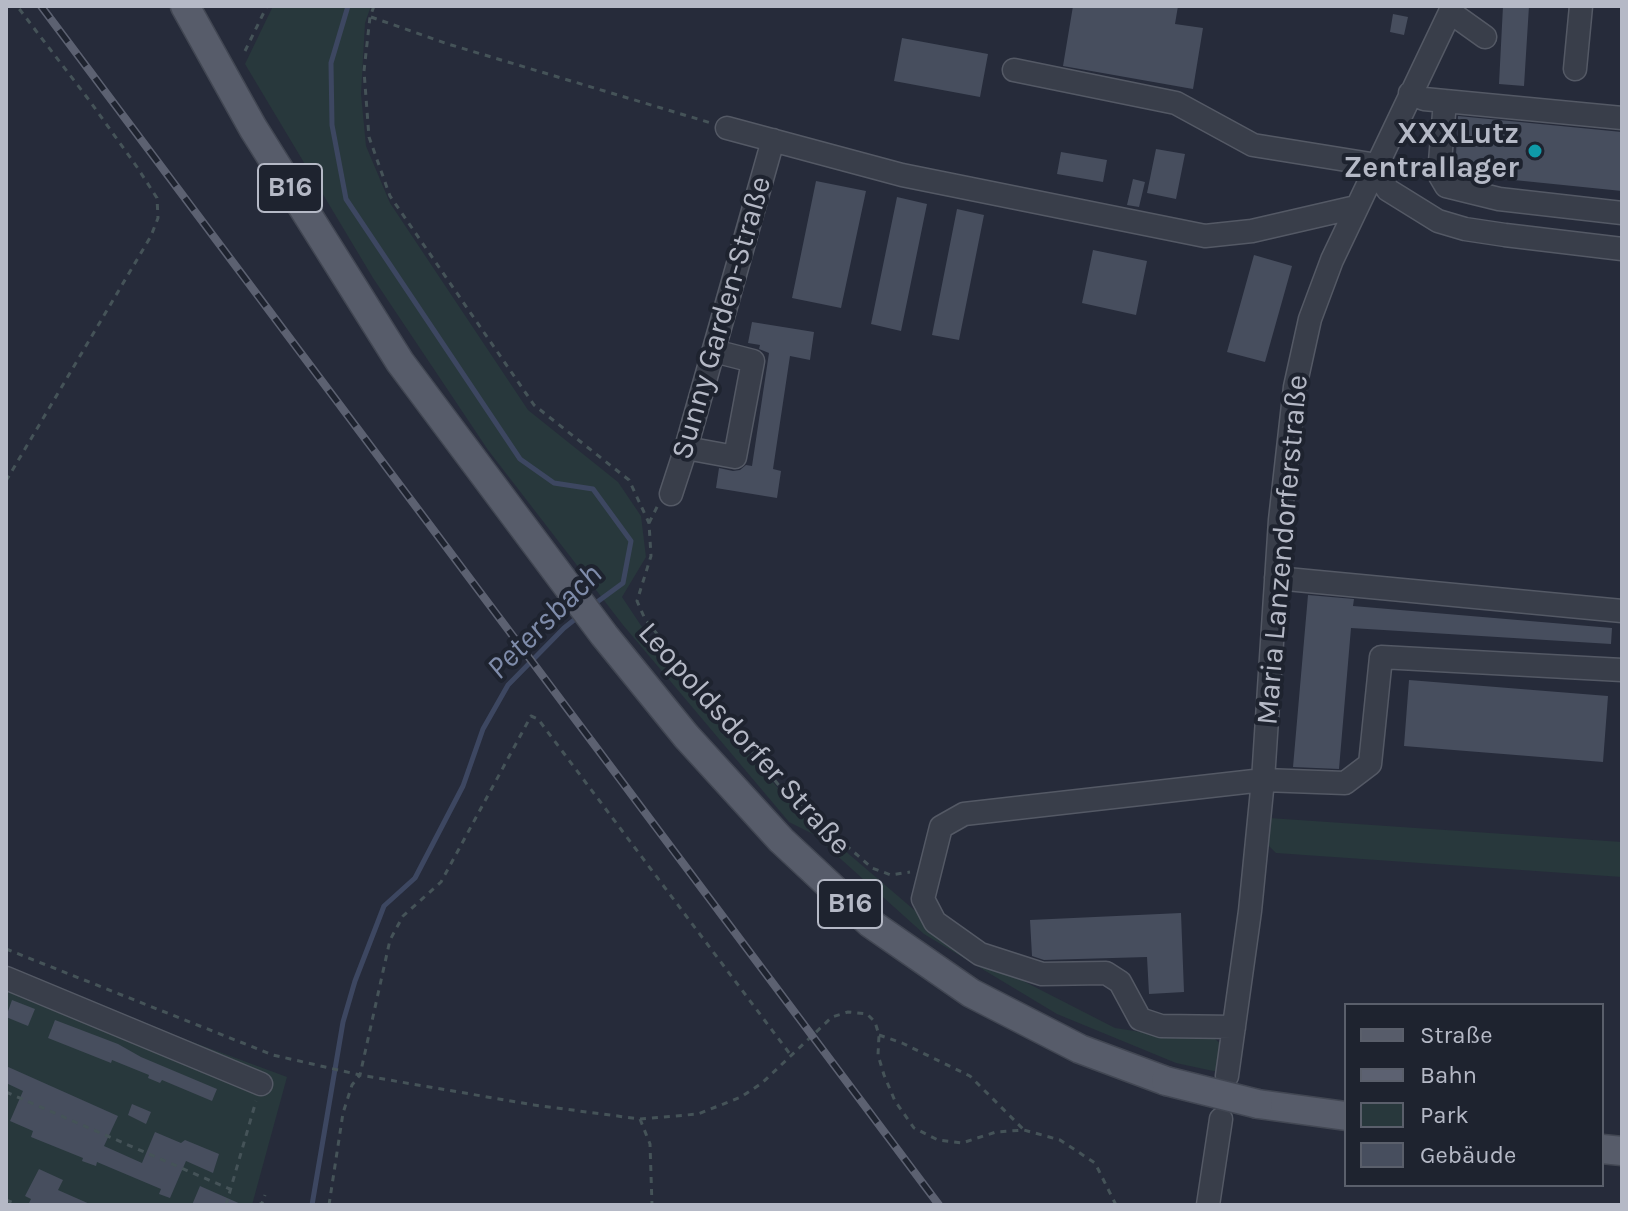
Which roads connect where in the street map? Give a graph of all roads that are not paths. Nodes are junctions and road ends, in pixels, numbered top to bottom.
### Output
1 (185, 6) edge
2 (1581, 6) edge
3 (1452, 9) edge
4 (1485, 37) dead end
5 (1575, 69) dead end
6 (1014, 70) dead end
7 (1410, 93) junction
8 (1448, 101) junction
9 (1622, 118) edge
10 (727, 128) road end
11 (773, 140) junction
12 (1377, 165) junction
13 (1356, 207) junction
14 (1622, 213) edge
15 (1622, 249) edge
16 (714, 351) junction
17 (686, 448) junction
18 (671, 494) dead end
19 (1276, 578) junction
20 (1622, 611) edge
21 (1622, 670) edge
22 (1263, 780) junction
23 (6, 978) edge
24 (1234, 1027) junction
25 (1227, 1076) dead end
26 (261, 1084) road end
27 (1344, 1116) edge
28 (1221, 1119) dead end
29 (1208, 1205) edge

1 - 27 main road, Leopoldsdorfer Straße / B16, bridge
2 - 5 street
3 - 4 street
3 - 7 street, Maria Lanzendorferstraße
6 - 12 street
7 - 8 street
7 - 12 street, Maria Lanzendorferstraße
8 - 9 street
8 - 14 street
10 - 11 street
11 - 13 street
11 - 16 street, Sunny Garden-Straße
12 - 13 street, Maria Lanzendorferstraße
12 - 15 street
13 - 19 street, Maria Lanzendorferstraße
16 - 17 street, Sunny Garden-Straße
16 - 17 street
17 - 18 street, Sunny Garden-Straße
19 - 20 street
19 - 22 street, Maria Lanzendorferstraße
21 - 22 street
22 - 24 street, Maria Lanzendorferstraße
22 - 24 street
23 - 26 street
24 - 25 street, Maria Lanzendorferstraße
28 - 29 street

